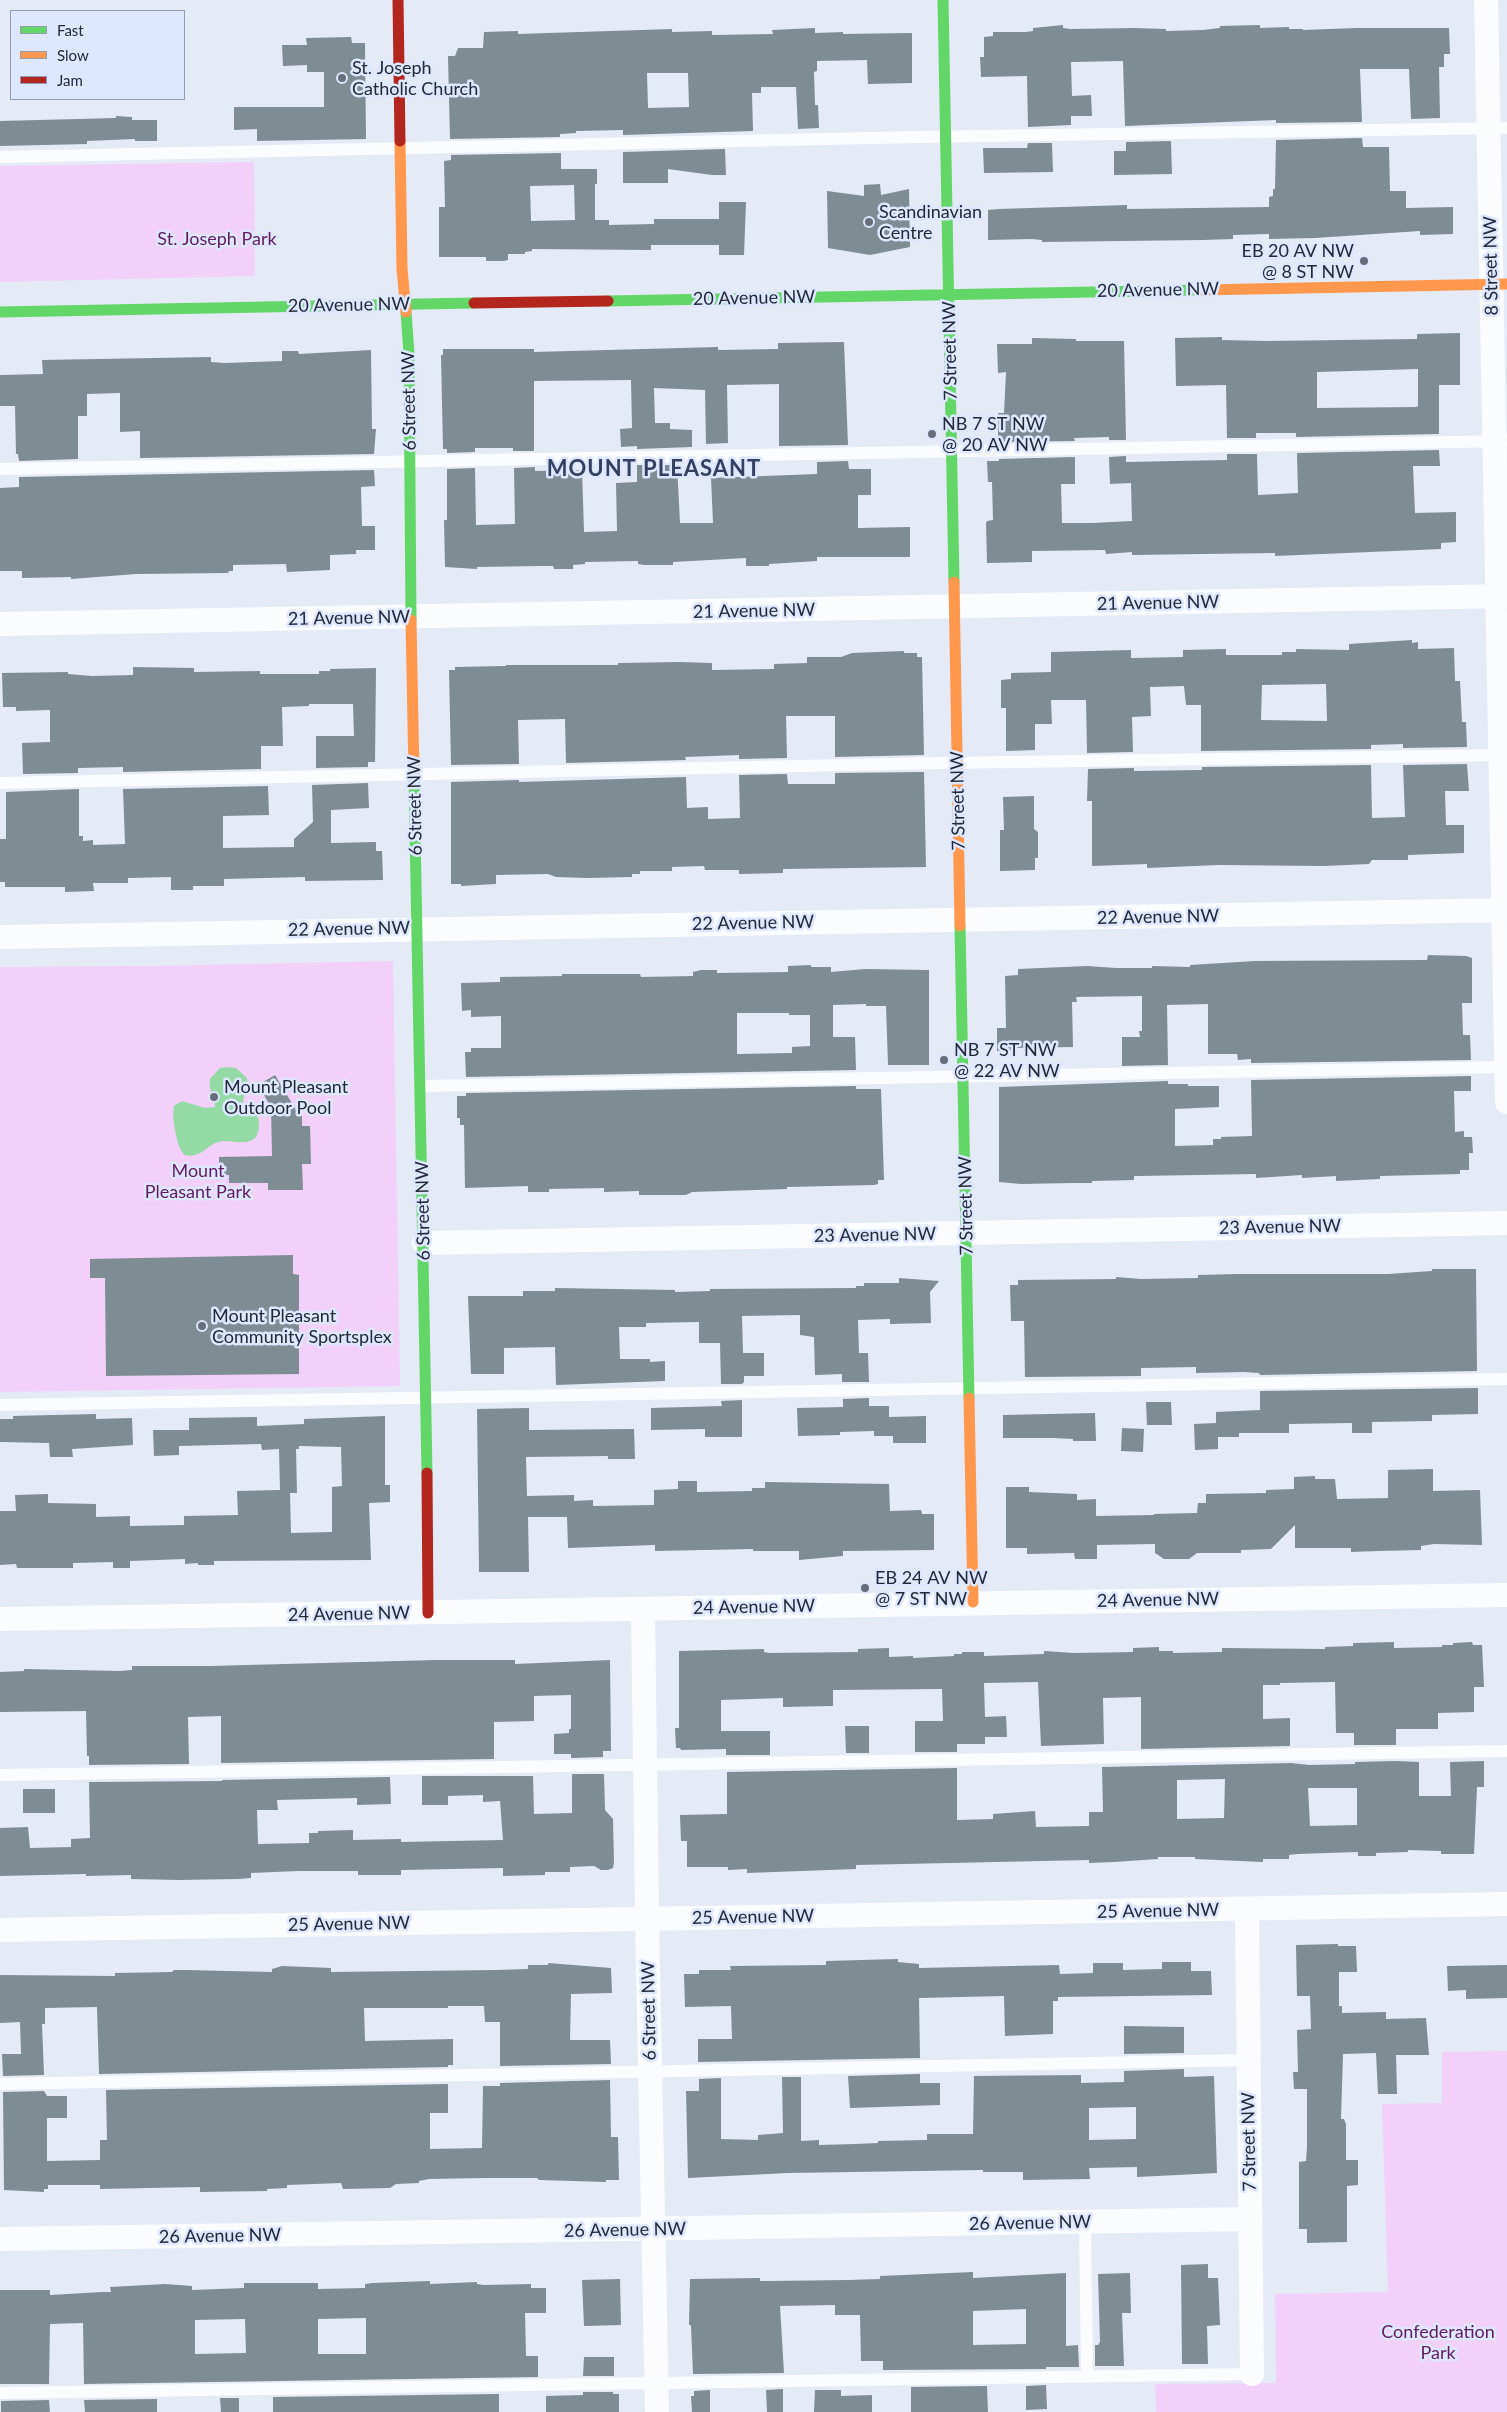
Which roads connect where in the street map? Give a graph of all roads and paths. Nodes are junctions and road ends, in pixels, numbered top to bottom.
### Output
1 (398, 0) edge
2 (943, 0) edge
3 (1486, 0) edge
4 (1498, 128) edge
5 (947, 137) junction
6 (401, 148) junction
7 (0, 157) edge
8 (1499, 284) edge
9 (949, 294) junction
10 (405, 304) junction
11 (0, 312) edge
12 (1500, 441) edge
13 (952, 450) junction
14 (410, 460) junction
15 (0, 469) edge
16 (1502, 596) edge
17 (954, 607) junction
18 (411, 618) junction
19 (0, 624) edge
20 (1503, 755) edge
21 (957, 763) junction
22 (414, 774) junction
23 (0, 783) edge
24 (1505, 910) edge
25 (959, 921) junction
26 (418, 928) junction
27 (0, 937) edge
28 (1507, 1067) edge
29 (963, 1076) junction
30 (420, 1086) junction
31 (1507, 1102) edge
32 (1507, 1223) edge
33 (966, 1233) junction
34 (424, 1243) junction
35 (1507, 1379) edge
36 (969, 1387) junction
37 (426, 1397) junction
38 (0, 1405) edge
39 (1507, 1595) edge
40 (973, 1602) junction
41 (643, 1610) junction
42 (428, 1613) junction
43 (0, 1620) edge
44 (1507, 1751) edge
45 (645, 1764) junction
46 (0, 1775) edge
47 (1507, 1904) edge
48 (1247, 1909) junction
49 (647, 1918) junction
50 (0, 1930) edge
51 (1248, 2060) junction
52 (650, 2072) junction
53 (0, 2084) edge
54 (1250, 2219) junction
55 (1085, 2222) junction
56 (653, 2229) junction
57 (0, 2239) edge
58 (1252, 2374) joint
59 (1087, 2377) junction
60 (656, 2384) junction
61 (0, 2393) edge
62 (657, 2412) edge

1 - 6 street, 6 Street NW
2 - 5 street, 7 Street NW
3 - 4 street, 8 Street NW
4 - 5 lane
4 - 8 street, 8 Street NW
5 - 6 lane
5 - 9 street, 7 Street NW
6 - 7 lane
6 - 10 street, 6 Street NW
8 - 9 street, 20 Avenue NW
8 - 12 street, 8 Street NW
9 - 10 street, 20 Avenue NW
9 - 13 street, 7 Street NW
10 - 11 street, 20 Avenue NW
10 - 14 street, 6 Street NW
12 - 13 lane
12 - 16 street, 8 Street NW
13 - 14 lane
13 - 17 street, 7 Street NW
14 - 15 lane
14 - 18 street, 6 Street NW
16 - 17 street, 21 Avenue NW
16 - 20 street, 8 Street NW
17 - 18 street, 21 Avenue NW
17 - 21 street, 7 Street NW
18 - 19 street, 21 Avenue NW
18 - 22 street, 6 Street NW
20 - 21 lane
20 - 24 street, 8 Street NW
21 - 22 lane
21 - 25 street, 7 Street NW
22 - 23 lane
22 - 26 street, 6 Street NW
24 - 25 street, 22 Avenue NW
24 - 28 street, 8 Street NW
25 - 26 street, 22 Avenue NW
25 - 29 street, 7 Street NW
26 - 27 street, 22 Avenue NW
26 - 30 street, 6 Street NW
28 - 29 lane
28 - 31 street, 8 Street NW
29 - 30 lane
29 - 33 street, 7 Street NW
30 - 34 street, 6 Street NW
32 - 33 street, 23 Avenue NW
33 - 34 street, 23 Avenue NW
33 - 36 street, 7 Street NW
34 - 37 street, 6 Street NW
35 - 36 lane
36 - 37 lane
36 - 40 street, 7 Street NW
37 - 38 lane
37 - 42 street, 6 Street NW
39 - 40 street, 24 Avenue NW
40 - 41 street, 24 Avenue NW
41 - 42 street, 24 Avenue NW
41 - 45 street, 6 Street NW
42 - 43 street, 24 Avenue NW
44 - 45 lane
45 - 46 lane
45 - 49 street, 6 Street NW
47 - 48 street, 25 Avenue NW
48 - 49 street, 25 Avenue NW
48 - 51 street, 7 Street NW
49 - 50 street, 25 Avenue NW
49 - 52 street, 6 Street NW
51 - 52 lane
51 - 54 street, 7 Street NW
52 - 53 lane
52 - 56 street, 6 Street NW
54 - 55 street, 26 Avenue NW
54 - 58 street, 7 Street NW
55 - 56 street, 26 Avenue NW
55 - 59 lane
56 - 57 street, 26 Avenue NW
56 - 60 street, 6 Street NW
58 - 59 lane
59 - 60 lane
60 - 61 lane
60 - 62 street, 6 Street NW

